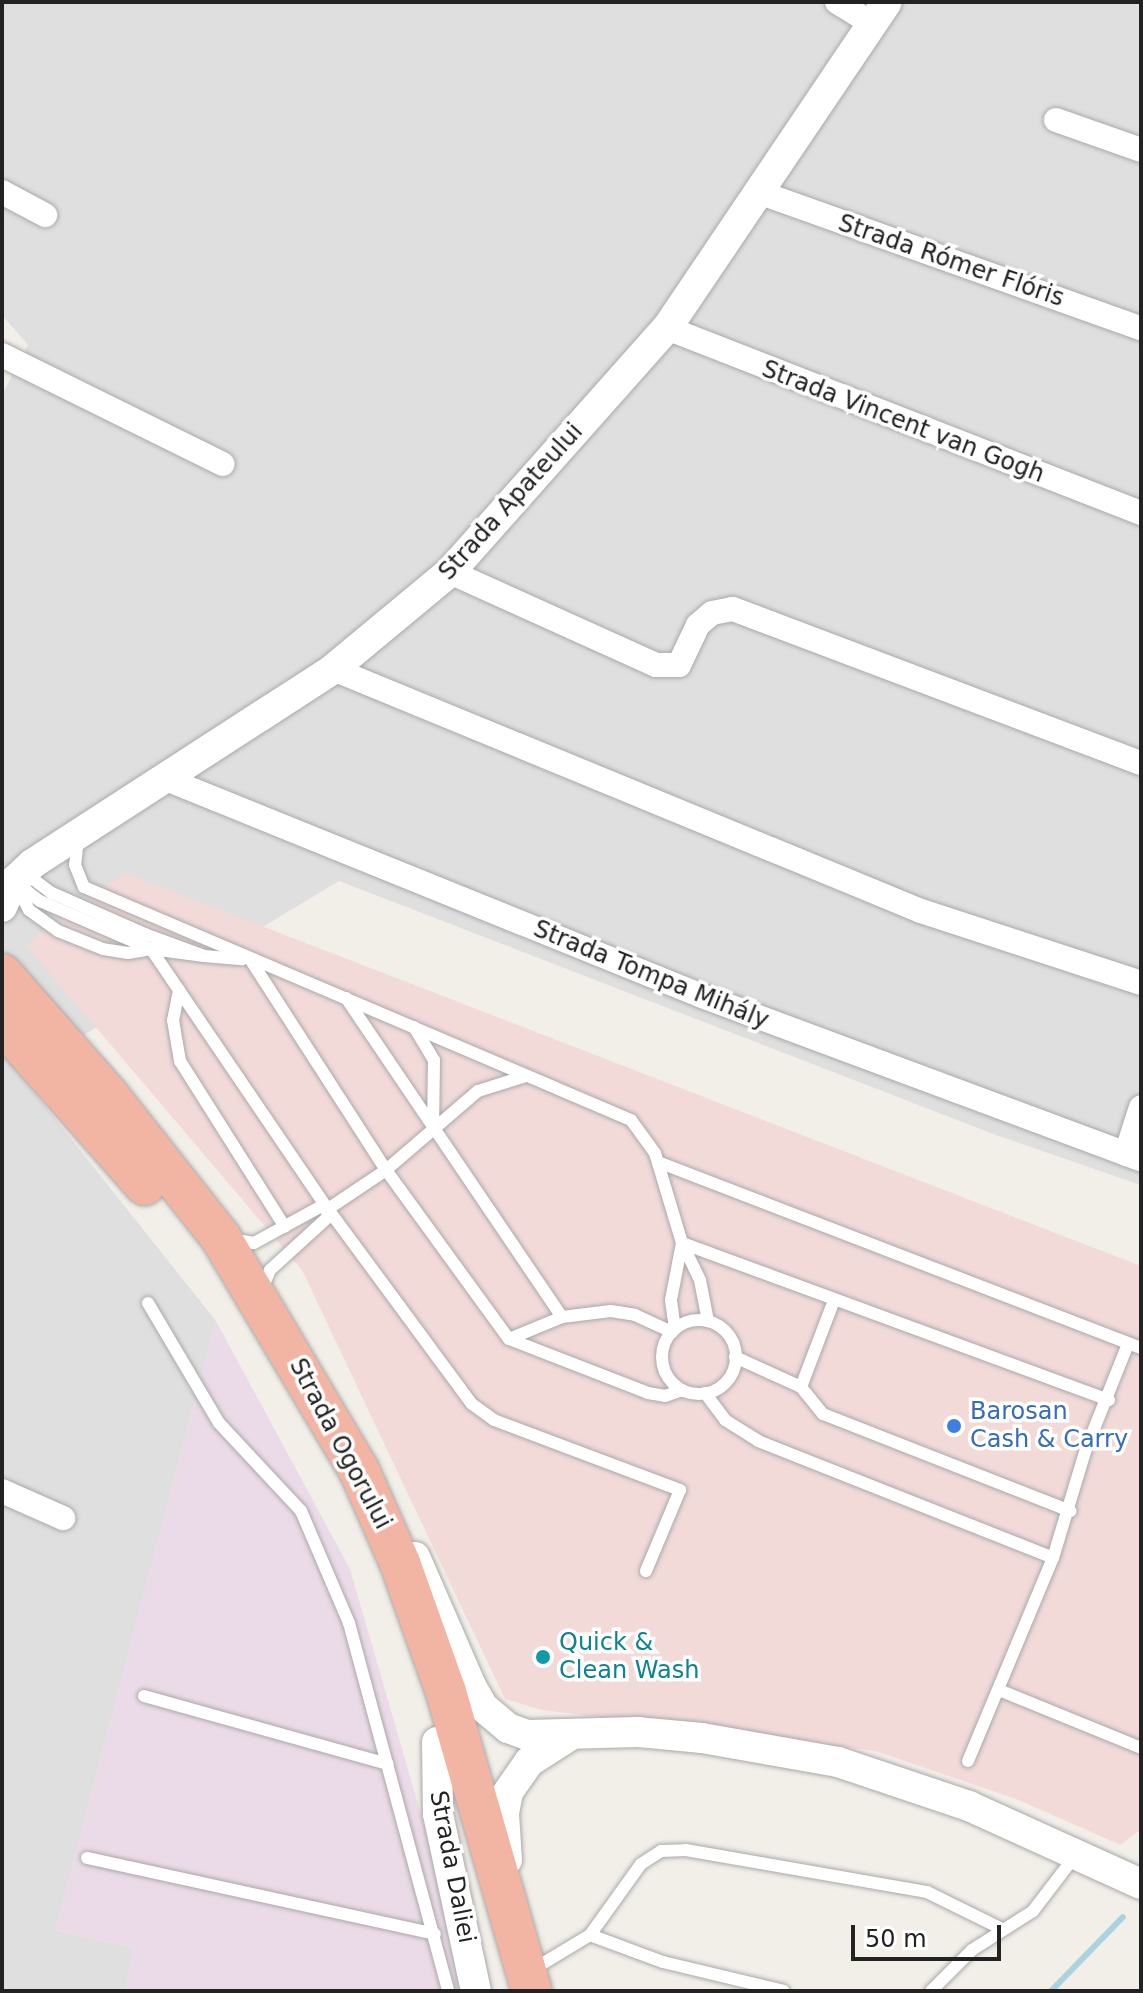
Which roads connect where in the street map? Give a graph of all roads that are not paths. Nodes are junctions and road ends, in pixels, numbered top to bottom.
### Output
1 (837, 2) edge
2 (880, 13) edge
3 (1056, 120) dead end
4 (1141, 150) edge
5 (2, 192) edge
6 (761, 193) junction
7 (45, 215) dead end
8 (667, 328) junction
9 (1141, 328) edge
10 (2, 355) edge
11 (223, 464) dead end
12 (1141, 513) edge
13 (450, 572) junction
14 (333, 669) junction
15 (1141, 763) edge
16 (166, 779) junction
17 (79, 835) junction
18 (10, 885) edge
19 (180, 925) junction
20 (145, 934) junction
21 (151, 949) junction
22 (204, 956) junction
23 (250, 959) junction
24 (3, 974) edge
25 (1141, 983) edge
26 (179, 990) junction
27 (346, 998) junction
28 (414, 1026) junction
29 (8, 1031) edge
30 (529, 1076) junction
31 (1141, 1107) edge
32 (433, 1130) junction
33 (1133, 1157) edge
34 (658, 1162) junction
35 (386, 1170) junction
36 (328, 1209) junction
37 (285, 1227) junction
38 (221, 1238) junction
39 (682, 1243) junction
40 (259, 1296) junction
41 (834, 1300) junction
42 (148, 1303) dead end
43 (562, 1317) junction
44 (708, 1321) junction
45 (673, 1330) junction
46 (509, 1339) junction
47 (1128, 1344) junction
48 (1141, 1348) edge
49 (735, 1357) junction
50 (801, 1387) junction
51 (682, 1390) junction
52 (705, 1393) junction
53 (1109, 1400) junction
54 (2, 1491) edge
55 (375, 1504) junction
56 (1071, 1511) junction
57 (63, 1518) dead end
58 (1053, 1558) junction
59 (646, 1571) dead end
60 (999, 1690) junction
61 (144, 1696) dead end
62 (573, 1734) junction
63 (437, 1742) junction
64 (1141, 1748) edge
65 (968, 1761) dead end
66 (388, 1764) junction
67 (87, 1858) dead end
68 (1082, 1860) junction
69 (1141, 1884) edge
70 (1141, 1901) edge
71 (1002, 1929) junction
72 (435, 1934) junction
73 (590, 1935) junction
74 (526, 1986) edge
75 (448, 1991) edge
76 (476, 1991) edge
77 (784, 1991) edge
78 (931, 1991) edge

1 - 2 street
2 - 6 street, Strada Apateului
3 - 4 street
5 - 7 street
6 - 8 street, Strada Apateului
6 - 9 street, Strada Rómer Flóris
8 - 12 street, Strada Vincent van Gogh
8 - 13 street, Strada Apateului
10 - 11 street
13 - 14 street, Strada Apateului
13 - 15 street
14 - 16 street, Strada Apateului
14 - 25 street
16 - 17 street, Strada Apateului
16 - 33 street, Strada Tompa Mihály
17 - 18 street, Strada Apateului
17 - 19 lane
18 - 20 lane
18 - 21 lane
18 - 21 lane
19 - 20 lane
19 - 23 lane
20 - 22 lane
21 - 22 lane
21 - 26 lane
22 - 23 lane
23 - 27 lane
23 - 35 lane
24 - 38 highway, Strada Ogorului
26 - 36 lane
26 - 37 lane
27 - 28 lane
27 - 32 lane
28 - 30 lane
28 - 32 lane
29 - 63 highway, Strada Ogorului
30 - 32 lane
30 - 34 lane
31 - 33 street
32 - 35 lane
32 - 43 lane
34 - 39 lane
34 - 47 lane
35 - 36 lane
35 - 46 lane
36 - 37 lane
36 - 40 lane
36 - 59 lane
37 - 38 lane
38 - 40 highway, Strada Ogorului
39 - 41 lane
39 - 44 lane
39 - 45 lane
40 - 55 highway, Strada Ogorului
41 - 50 lane
41 - 53 lane
42 - 66 lane
43 - 45 lane
43 - 46 lane
44 - 45 lane
44 - 49 lane
45 - 51 lane
46 - 51 lane
47 - 48 lane
47 - 53 lane
49 - 50 lane
49 - 52 lane
50 - 56 lane
51 - 52 lane
52 - 58 lane
53 - 56 lane
54 - 57 street
55 - 62 street
55 - 74 highway, Strada Ogorului
56 - 58 lane
58 - 60 lane
60 - 64 lane
60 - 65 lane
61 - 66 lane
62 - 68 street
62 - 74 street
63 - 74 highway, Strada Ogorului
63 - 76 street, Strada Daliei
66 - 72 lane
67 - 72 lane
68 - 69 street
68 - 70 street
68 - 71 lane
71 - 73 lane
71 - 78 lane
72 - 75 lane
73 - 74 lane
73 - 77 lane

